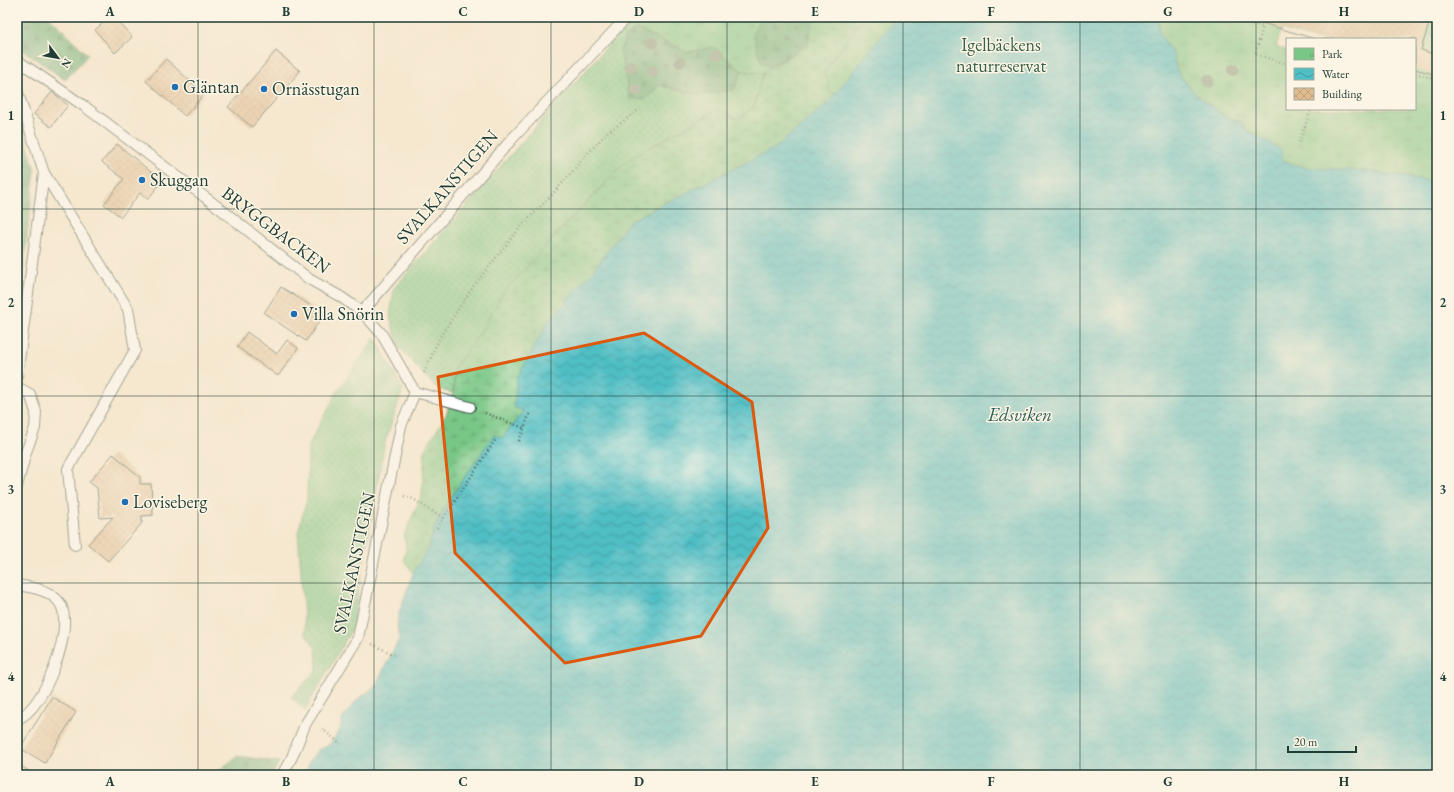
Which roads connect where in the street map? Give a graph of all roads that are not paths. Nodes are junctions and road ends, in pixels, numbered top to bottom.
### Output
1 (627, 17) edge
2 (17, 60) edge
3 (17, 90) edge
4 (44, 173) junction
5 (362, 312) junction
6 (17, 376) edge
7 (17, 386) edge
8 (416, 392) junction
9 (470, 407) road end
10 (17, 486) edge
11 (75, 545) dead end
12 (17, 585) edge
13 (17, 719) edge
14 (282, 775) edge

1 - 5 lane, SVALKANSTIGEN
2 - 5 lane, BRYGGBACKEN
3 - 4 lane
4 - 6 lane
4 - 11 lane
5 - 8 lane
7 - 10 lane
8 - 9 lane
8 - 14 lane, SVALKANSTIGEN
12 - 13 lane

